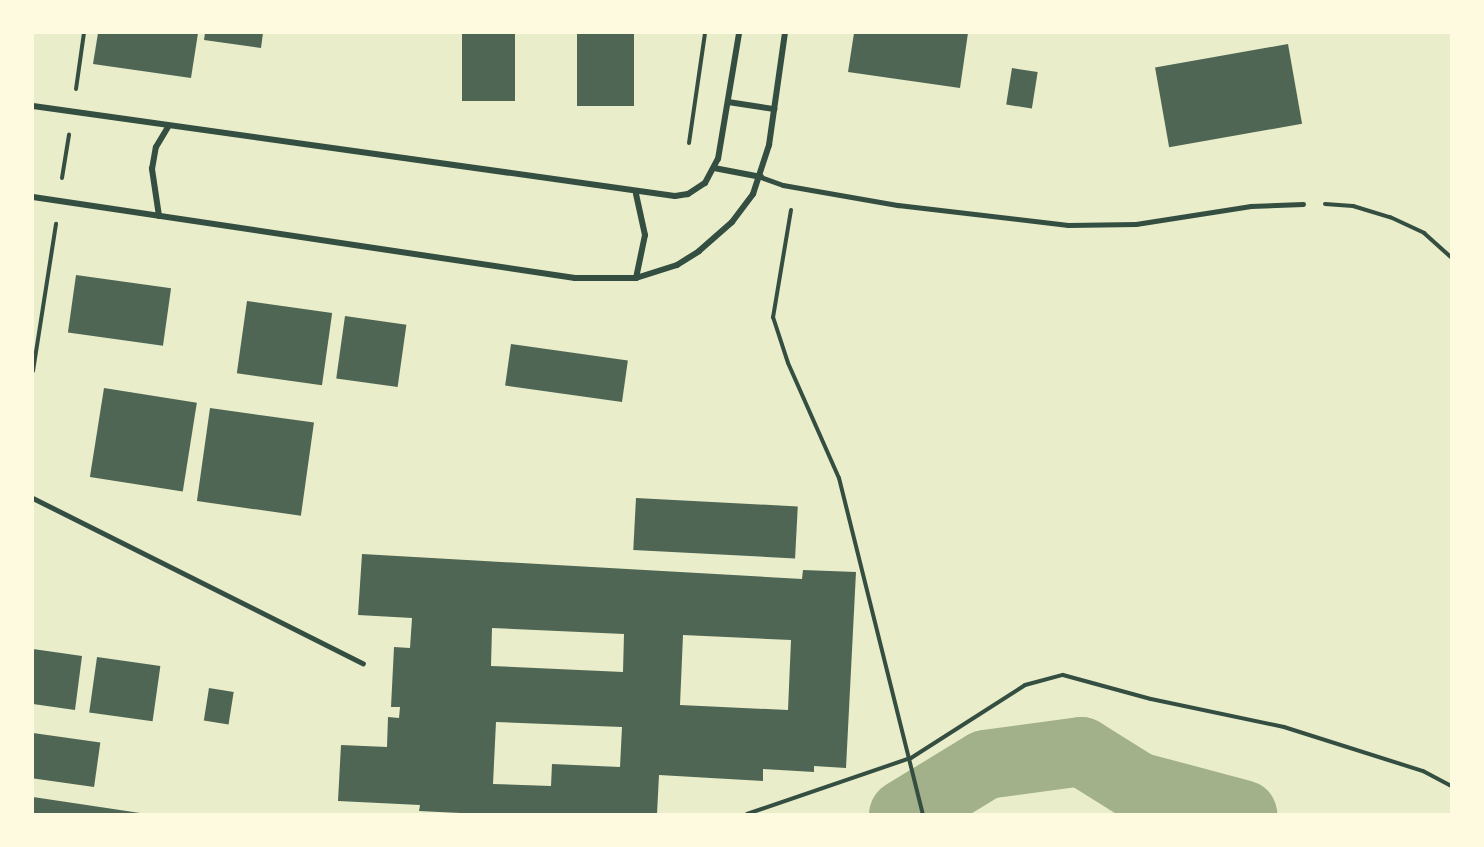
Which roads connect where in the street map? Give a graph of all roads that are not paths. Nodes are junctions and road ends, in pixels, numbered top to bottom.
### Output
1 (739, 33) edge
2 (785, 33) edge
3 (728, 102) junction
4 (33, 106) edge
5 (774, 109) junction
6 (168, 127) junction
7 (714, 168) junction
8 (761, 177) junction
9 (636, 194) junction
10 (33, 197) edge
11 (1303, 204) road end
12 (159, 216) junction
13 (636, 278) junction
14 (33, 498) edge
15 (363, 663) dead end

1 - 3 street
2 - 5 street
3 - 5 street
3 - 7 street
4 - 6 street
5 - 8 street
6 - 9 street
6 - 12 street
7 - 8 street
7 - 9 street
8 - 11 lane
8 - 13 street
9 - 13 street
10 - 12 street
12 - 13 street
14 - 15 lane

